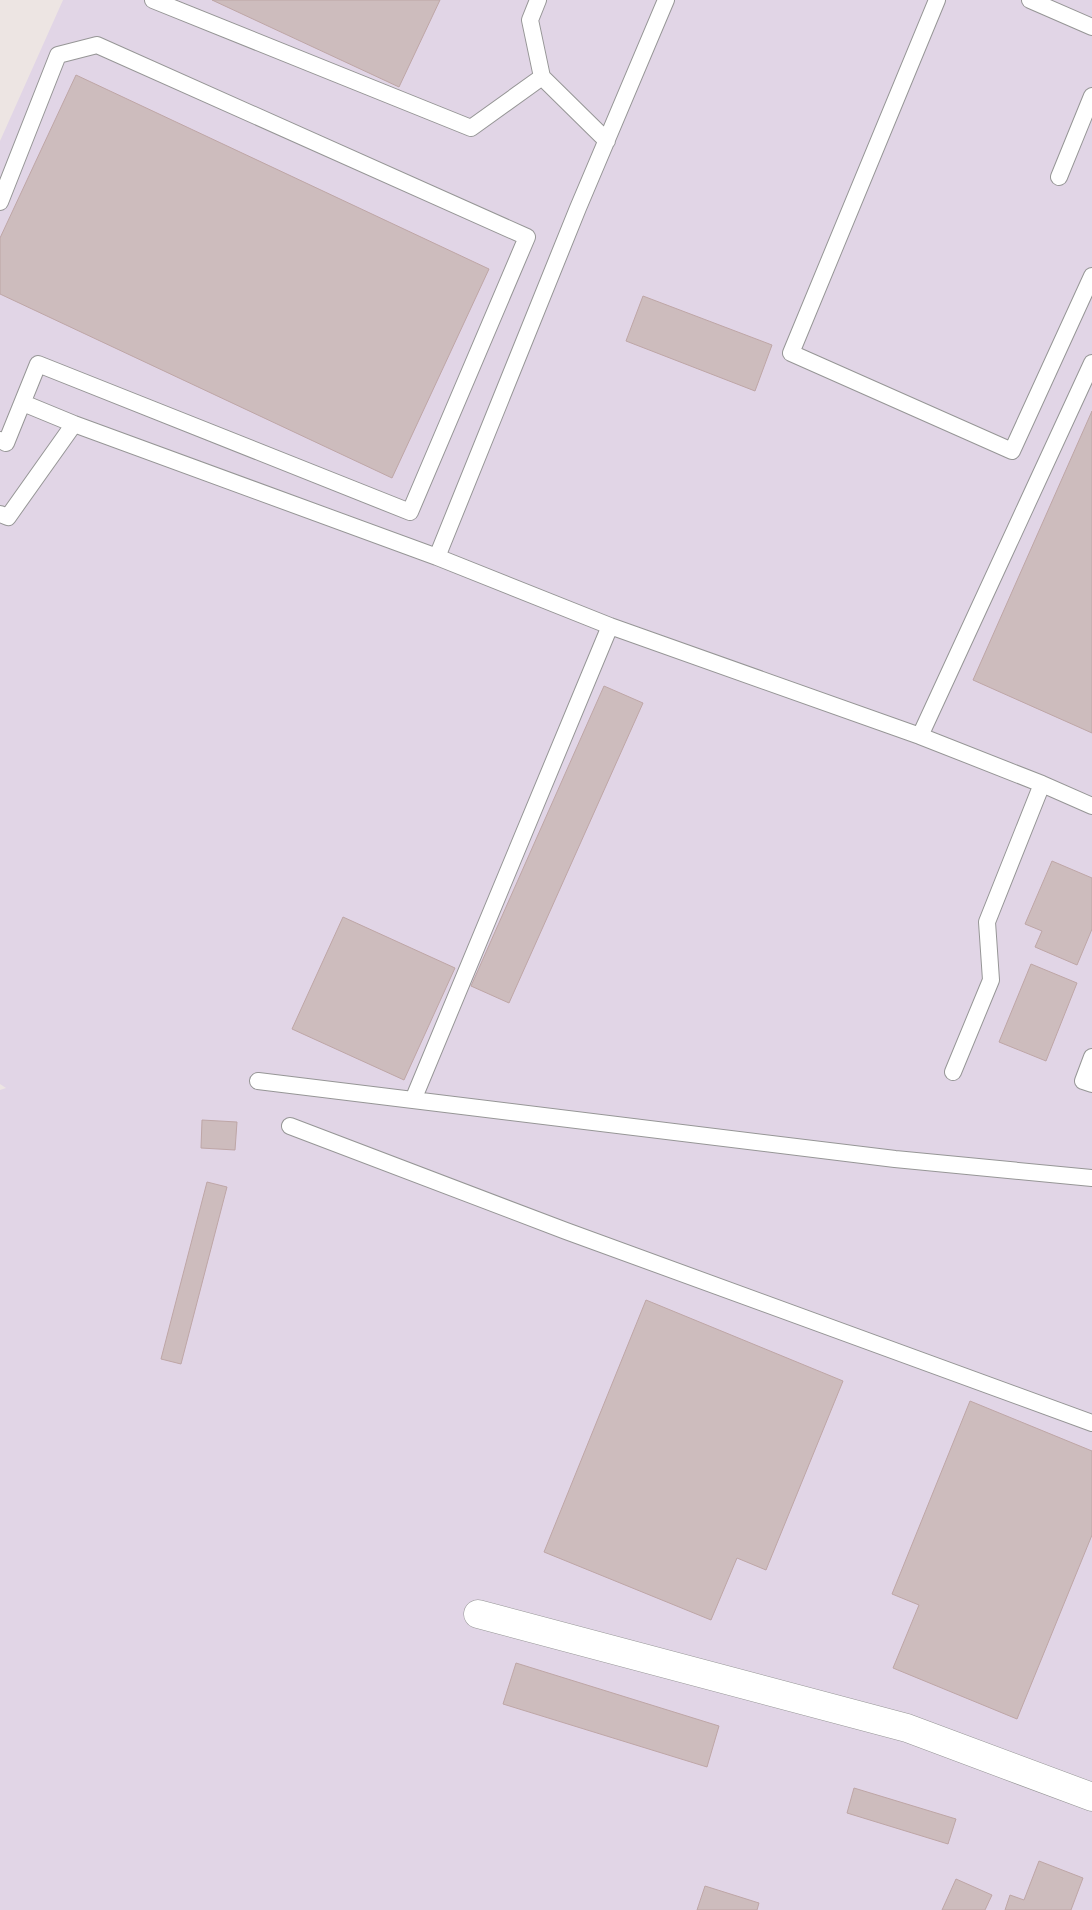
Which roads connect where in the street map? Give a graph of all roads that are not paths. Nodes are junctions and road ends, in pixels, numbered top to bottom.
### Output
1 (153, 0) edge
2 (538, 0) edge
3 (666, 0) edge
4 (937, 0) edge
5 (1030, 0) edge
6 (1092, 27) edge
7 (542, 77) junction
8 (1092, 96) edge
9 (607, 141) junction
10 (1060, 177) dead end
11 (0, 202) edge
12 (1092, 276) edge
13 (1092, 363) edge
14 (23, 403) junction
15 (74, 424) junction
16 (0, 440) edge
17 (0, 514) edge
18 (437, 557) junction
19 (610, 626) junction
20 (920, 736) junction
21 (1042, 784) junction
22 (1092, 806) edge
23 (1092, 1057) edge
24 (953, 1072) dead end
25 (258, 1082) dead end
26 (1092, 1084) edge
27 (413, 1100) junction
28 (290, 1126) dead end
29 (1092, 1178) edge
30 (1092, 1423) edge
31 (478, 1614) dead end
32 (1092, 1797) edge

1 - 7 lane
2 - 7 lane
3 - 9 lane
4 - 12 lane
5 - 6 lane
7 - 9 lane
8 - 10 lane
9 - 18 lane
11 - 14 lane
13 - 20 lane
14 - 15 lane
14 - 16 lane
15 - 17 lane
15 - 18 lane
18 - 19 lane
19 - 20 lane
19 - 27 lane
20 - 21 lane
21 - 22 lane
21 - 24 lane
23 - 26 lane
25 - 27 lane
27 - 29 lane
28 - 30 lane
31 - 32 street

